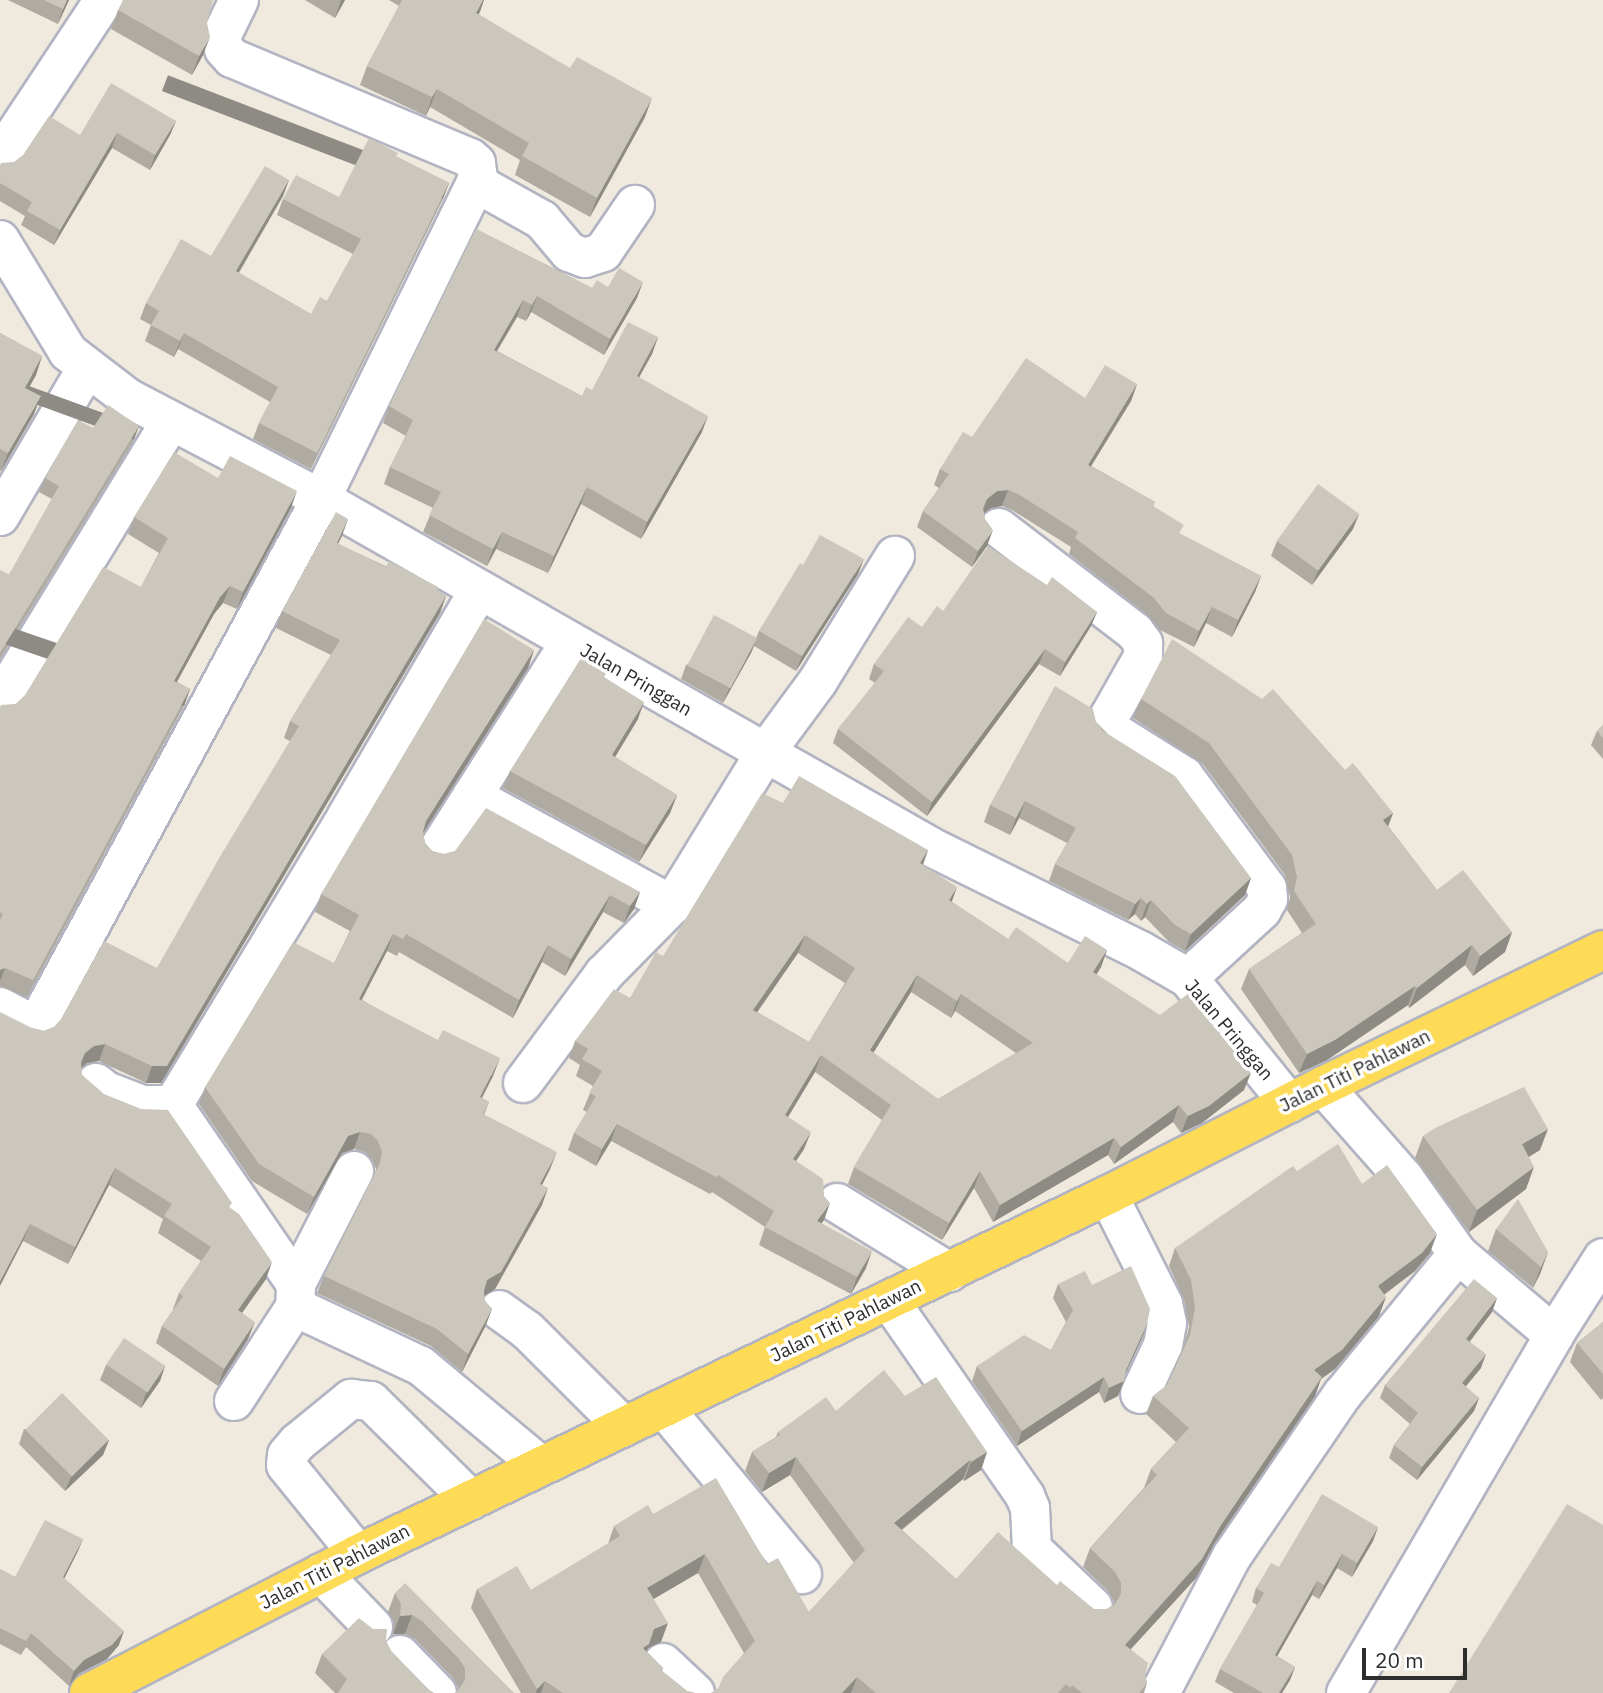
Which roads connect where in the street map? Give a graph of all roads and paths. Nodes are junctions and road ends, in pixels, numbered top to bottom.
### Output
1 (104, 0) edge
2 (239, 0) edge
3 (0, 158) edge
4 (477, 183) junction
5 (635, 205) dead end
6 (0, 240) edge
7 (87, 368) junction
8 (170, 423) junction
9 (321, 499) junction
10 (0, 516) edge
11 (999, 528) dead end
12 (895, 556) dead end
13 (478, 590) junction
14 (570, 642) junction
15 (0, 701) edge
16 (765, 753) junction
17 (472, 796) junction
18 (438, 850) edge
19 (672, 905) junction
20 (1603, 950) edge
21 (1188, 978) junction
22 (0, 1007) edge
23 (96, 1083) edge
24 (523, 1083) dead end
25 (1323, 1086) junction
26 (1289, 1102) junction
27 (173, 1105) junction
28 (354, 1171) dead end
29 (1108, 1195) junction
30 (837, 1203) dead end
31 (1458, 1254) junction
32 (1600, 1271) edge
33 (949, 1272) junction
34 (295, 1295) junction
35 (889, 1300) junction
36 (499, 1310) dead end
37 (1554, 1335) junction
38 (1140, 1394) dead end
39 (234, 1401) dead end
40 (664, 1408) junction
41 (624, 1427) junction
42 (541, 1466) junction
43 (471, 1500) junction
44 (358, 1554) junction
45 (321, 1573) junction
46 (802, 1574) dead end
47 (1093, 1607) edge
48 (373, 1627) edge
49 (400, 1655) dead end
50 (663, 1663) dead end
51 (89, 1693) edge
52 (437, 1693) edge
53 (695, 1693) edge
54 (1160, 1693) edge
55 (1346, 1693) edge

1 - 3 street
2 - 4 street
4 - 5 street
4 - 9 street
6 - 7 street, Jalan Pringgan
7 - 8 street, Jalan Pringgan
7 - 10 street
8 - 9 street, Jalan Pringgan
8 - 15 street
9 - 13 street, Jalan Pringgan
9 - 22 street
11 - 21 street
12 - 16 street
13 - 14 street, Jalan Pringgan
13 - 27 street
14 - 16 street, Jalan Pringgan
14 - 17 street
16 - 19 street
16 - 21 street, Jalan Pringgan
17 - 18 street
17 - 19 street
19 - 24 street
20 - 25 main road, Jalan Titi Pahlawan
21 - 26 street, Jalan Pringgan
23 - 27 street
25 - 26 main road, Jalan Titi Pahlawan
25 - 31 street
26 - 29 main road, Jalan Titi Pahlawan
27 - 34 street
28 - 34 street
29 - 33 main road, Jalan Titi Pahlawan
29 - 38 street
30 - 33 street
31 - 37 street
31 - 54 street
32 - 37 street
33 - 35 main road, Jalan Titi Pahlawan
34 - 39 street
34 - 42 street
35 - 40 main road, Jalan Titi Pahlawan
35 - 47 street
36 - 41 street
37 - 55 street
40 - 41 main road, Jalan Titi Pahlawan
40 - 46 street
41 - 42 main road, Jalan Titi Pahlawan
42 - 43 main road, Jalan Titi Pahlawan
43 - 44 main road, Jalan Titi Pahlawan
43 - 44 street
44 - 45 main road, Jalan Titi Pahlawan
45 - 48 street
45 - 51 main road, Jalan Titi Pahlawan
49 - 52 street
50 - 53 street

